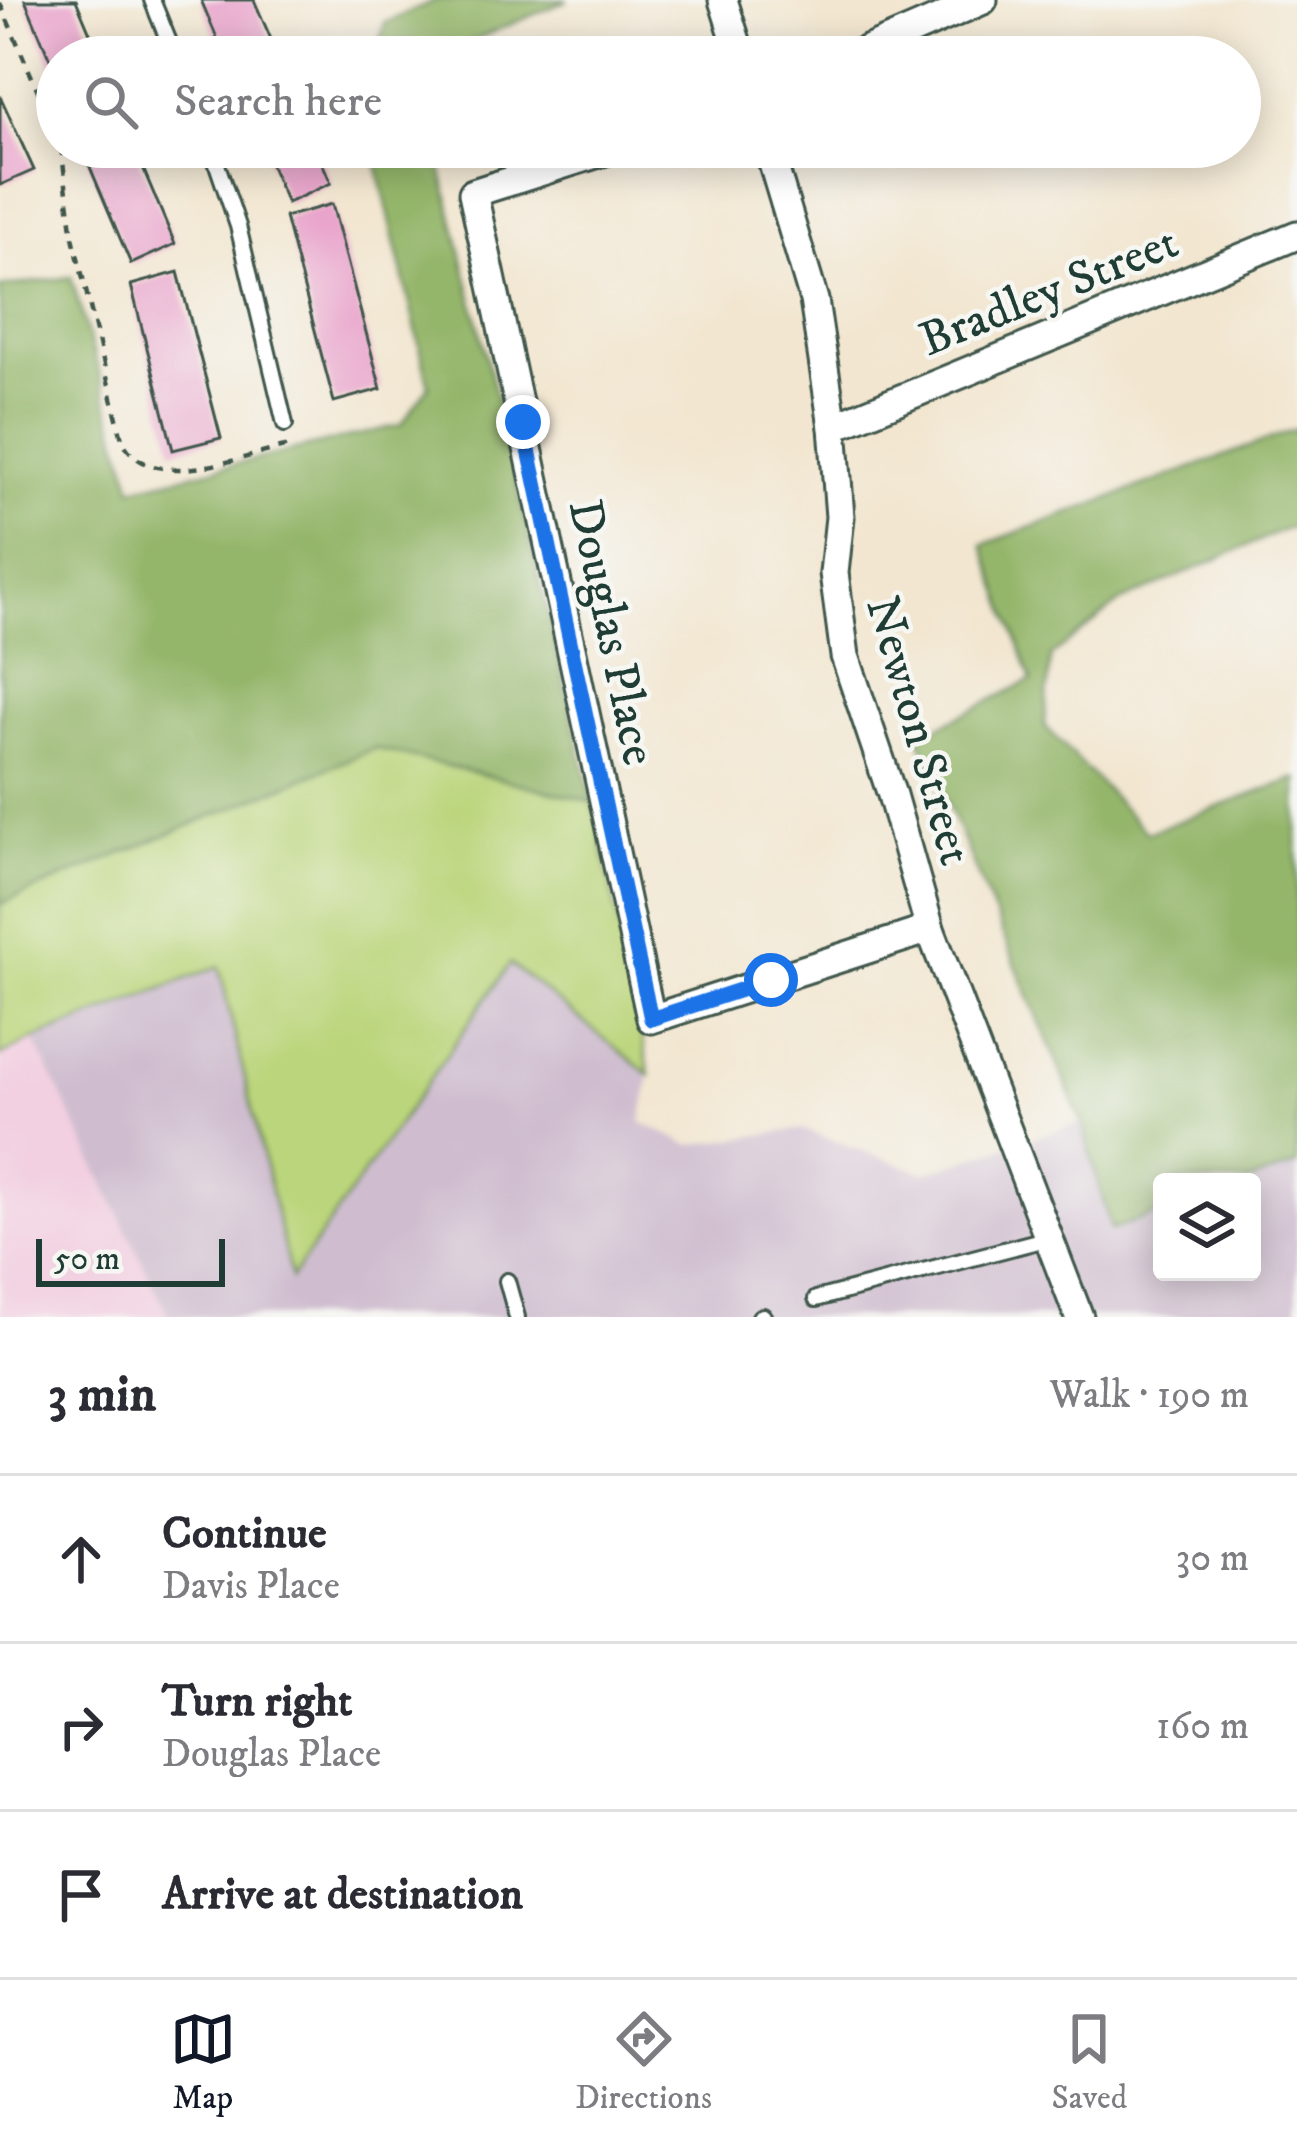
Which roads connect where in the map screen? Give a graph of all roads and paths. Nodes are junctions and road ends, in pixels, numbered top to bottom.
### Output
1 (152, 0) edge
2 (723, 0) edge
3 (983, 0) edge
4 (0, 3) edge
5 (167, 36) edge
6 (734, 36) edge
7 (900, 36) edge
8 (36, 86) edge
9 (64, 168) edge
10 (218, 168) edge
11 (552, 168) edge
12 (774, 168) edge
13 (1297, 235) edge
14 (285, 424) joint
15 (833, 427) junction
16 (930, 929) junction
17 (1049, 1238) junction
18 (507, 1281) dead end
19 (816, 1299) dead end
20 (517, 1317) edge
21 (1079, 1317) edge

1 - 5 lane
2 - 6 street
3 - 7 street
4 - 8 path
9 - 14 path
10 - 14 lane
11 - 16 street, Douglas Place
12 - 15 street, Newton Street
13 - 15 street, Bradley Street
15 - 16 street, Newton Street
16 - 17 street, Newton Street
17 - 19 lane
17 - 21 street, Newton Street
18 - 20 lane

